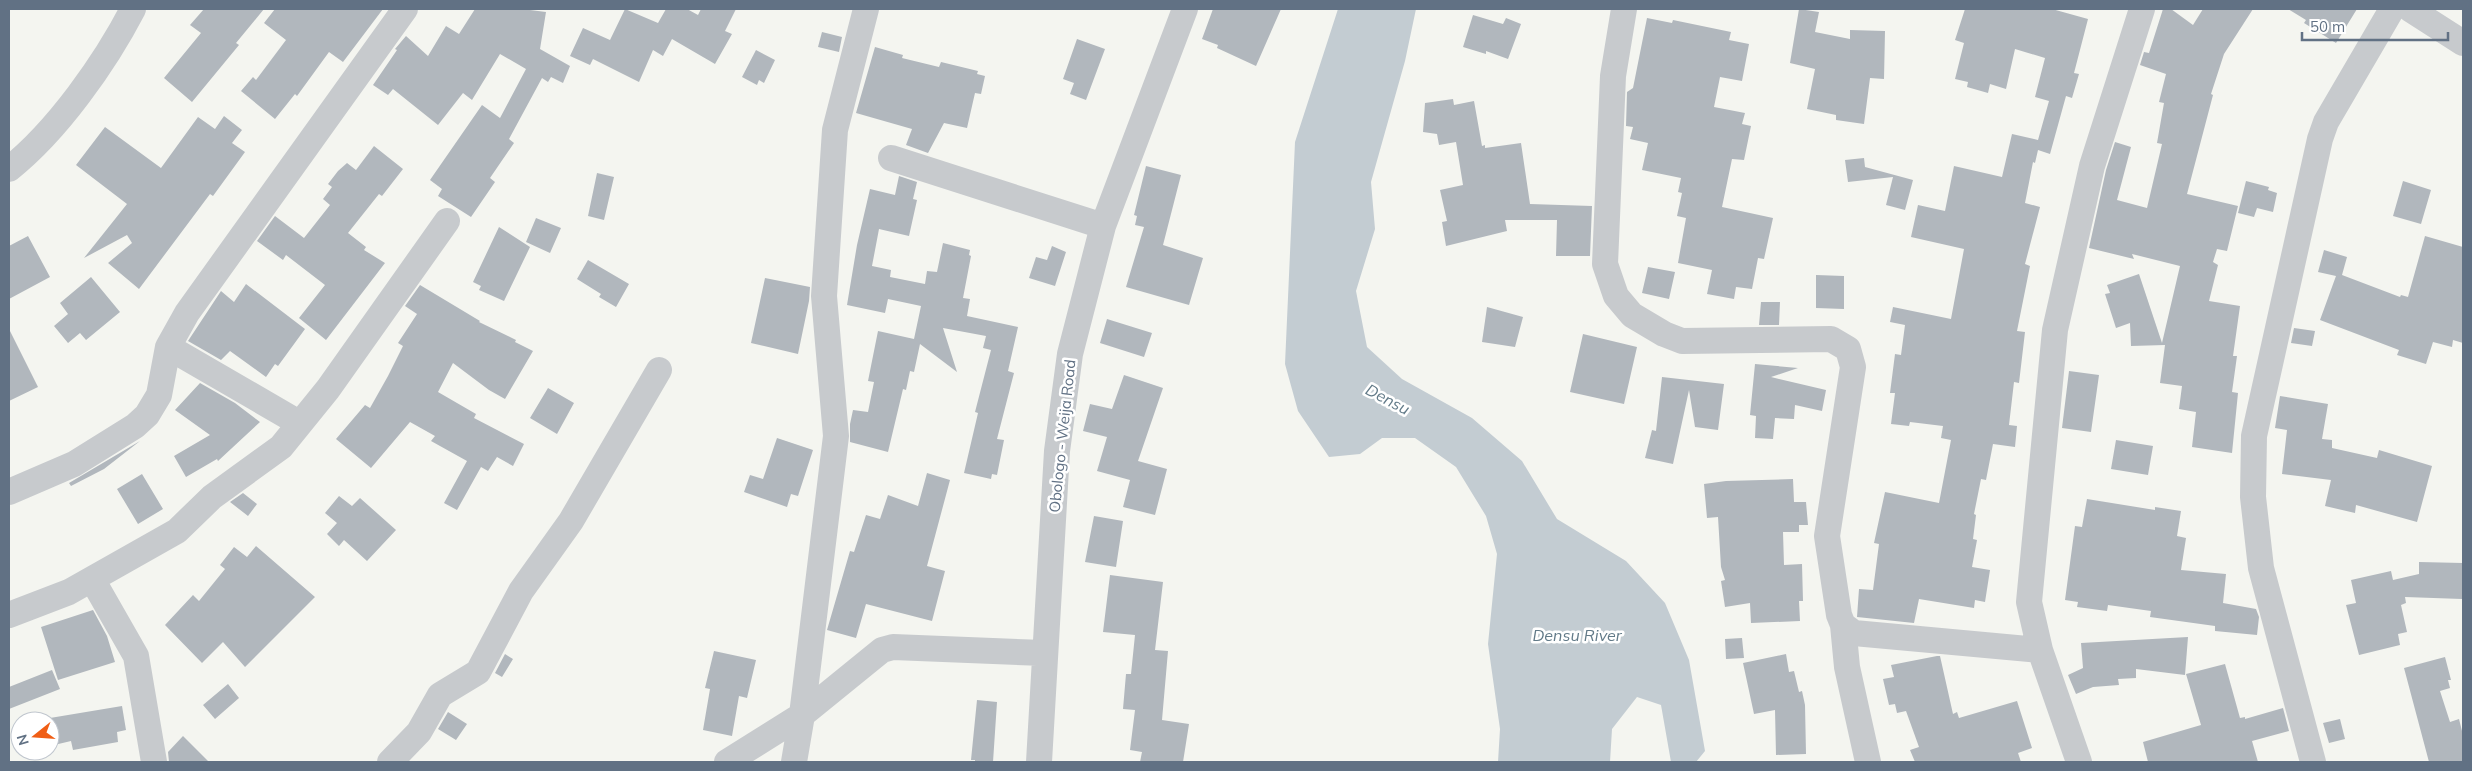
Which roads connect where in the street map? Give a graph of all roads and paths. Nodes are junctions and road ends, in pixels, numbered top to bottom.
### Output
1 (133, 9) edge
2 (405, 9) edge
3 (866, 9) edge
4 (1185, 9) edge
5 (1624, 9) edge
6 (2142, 9) edge
7 (2392, 9) edge
8 (2410, 9) edge
9 (2463, 44) edge
10 (890, 158) dead end
11 (9, 169) edge
12 (447, 221) dead end
13 (1104, 226) junction
14 (168, 347) junction
15 (659, 370) dead end
16 (299, 423) junction
17 (9, 492) edge
18 (92, 579) junction
19 (9, 615) edge
20 (1843, 625) junction
21 (2040, 650) junction
22 (1044, 654) junction
23 (802, 715) junction
24 (154, 762) edge
25 (390, 762) edge
26 (727, 762) edge
27 (794, 762) edge
28 (1039, 762) edge
29 (1868, 762) edge
30 (2079, 762) edge
31 (2314, 762) edge

1 - 11 street
2 - 14 street
3 - 23 street
4 - 13 street, Obologo - Weija Road
5 - 20 street
6 - 21 street
7 - 31 street
8 - 9 street
10 - 13 street
12 - 16 street
13 - 22 street, Obologo - Weija Road
14 - 16 street
14 - 17 street
15 - 25 street
16 - 18 street
18 - 19 street
18 - 24 street
20 - 21 street
20 - 29 street
21 - 30 street
22 - 23 street
22 - 28 street, Obologo - Weija Road
23 - 26 street
23 - 27 street

